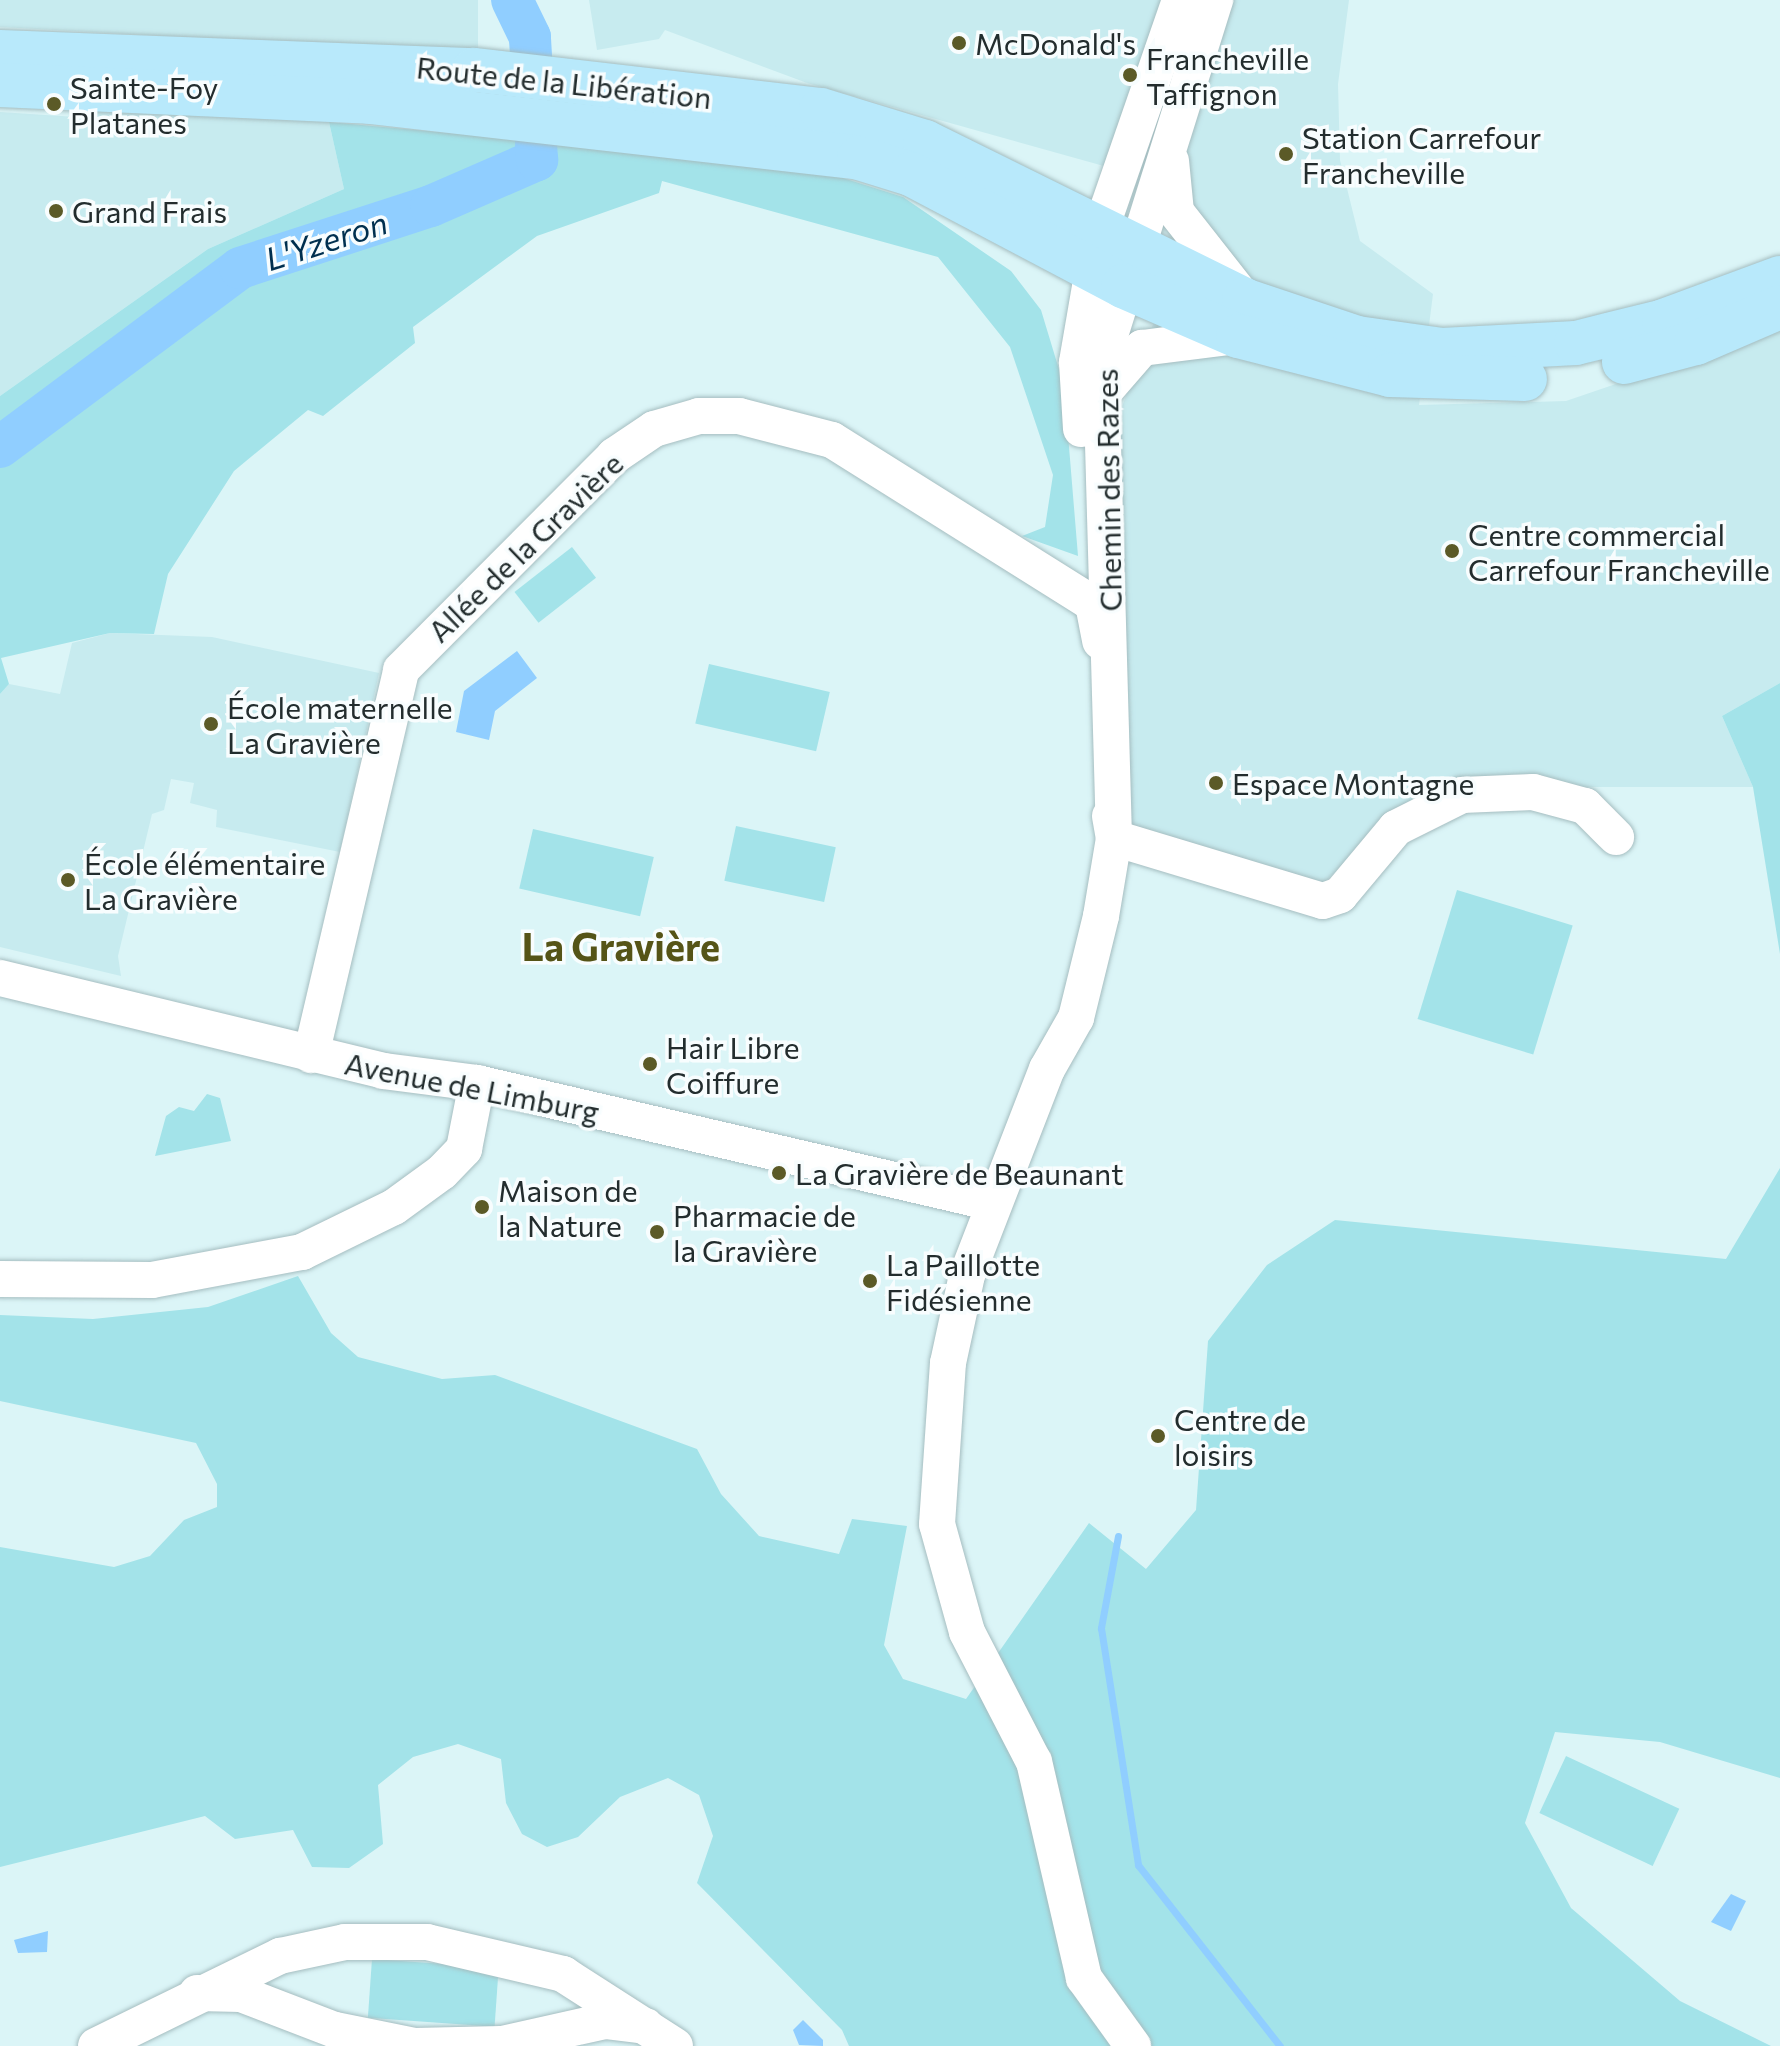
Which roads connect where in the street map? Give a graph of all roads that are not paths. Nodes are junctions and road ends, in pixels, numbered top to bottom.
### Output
1 (1180, 0) edge
2 (1215, 0) edge
3 (0, 52) edge
4 (0, 85) edge
5 (471, 91) junction
6 (1169, 147) junction
7 (1112, 260) junction
8 (1776, 295) edge
9 (1241, 318) junction
10 (1102, 395) junction
11 (1093, 604) junction
12 (1111, 696) junction
13 (1095, 744) junction
14 (1616, 837) dead end
15 (1114, 838) junction
16 (0, 978) edge
17 (311, 1055) junction
18 (1047, 1069) junction
19 (477, 1083) junction
20 (993, 1203) junction
21 (0, 1279) edge
22 (280, 1956) junction
23 (563, 1974) junction
24 (197, 1993) junction
25 (278, 2006) junction
26 (558, 2031) junction
27 (662, 2036) edge
28 (96, 2046) edge
29 (1133, 2046) edge

1 - 7 street
2 - 6 street
3 - 5 main road, Route de la Libération
4 - 5 main road, Route de la Libération
5 - 7 main road, Route de la Libération
5 - 7 main road, Route de la Libération
6 - 7 street
6 - 9 street
7 - 9 main road
7 - 10 street, Chemin des Razes
7 - 11 street, Chemin des Razes
8 - 9 main road
9 - 10 street
10 - 12 street, Chemin des Razes
11 - 12 street, Chemin des Razes
11 - 13 street, Chemin des Razes
11 - 17 street, Allée de la Gravière
12 - 15 street, Chemin des Razes
13 - 15 street, Chemin des Razes
13 - 18 street, Chemin des Razes
14 - 15 street
15 - 18 street, Chemin des Razes
16 - 17 street, Avenue de Limburg
17 - 19 street, Avenue de Limburg
18 - 20 street, Chemin des Razes
19 - 20 street, Avenue de Limburg
19 - 21 street
20 - 29 street, Chemin des Razes
22 - 23 street
22 - 24 street
22 - 25 street
23 - 26 street
23 - 27 street
24 - 25 street
24 - 28 street
25 - 26 street
26 - 27 street

